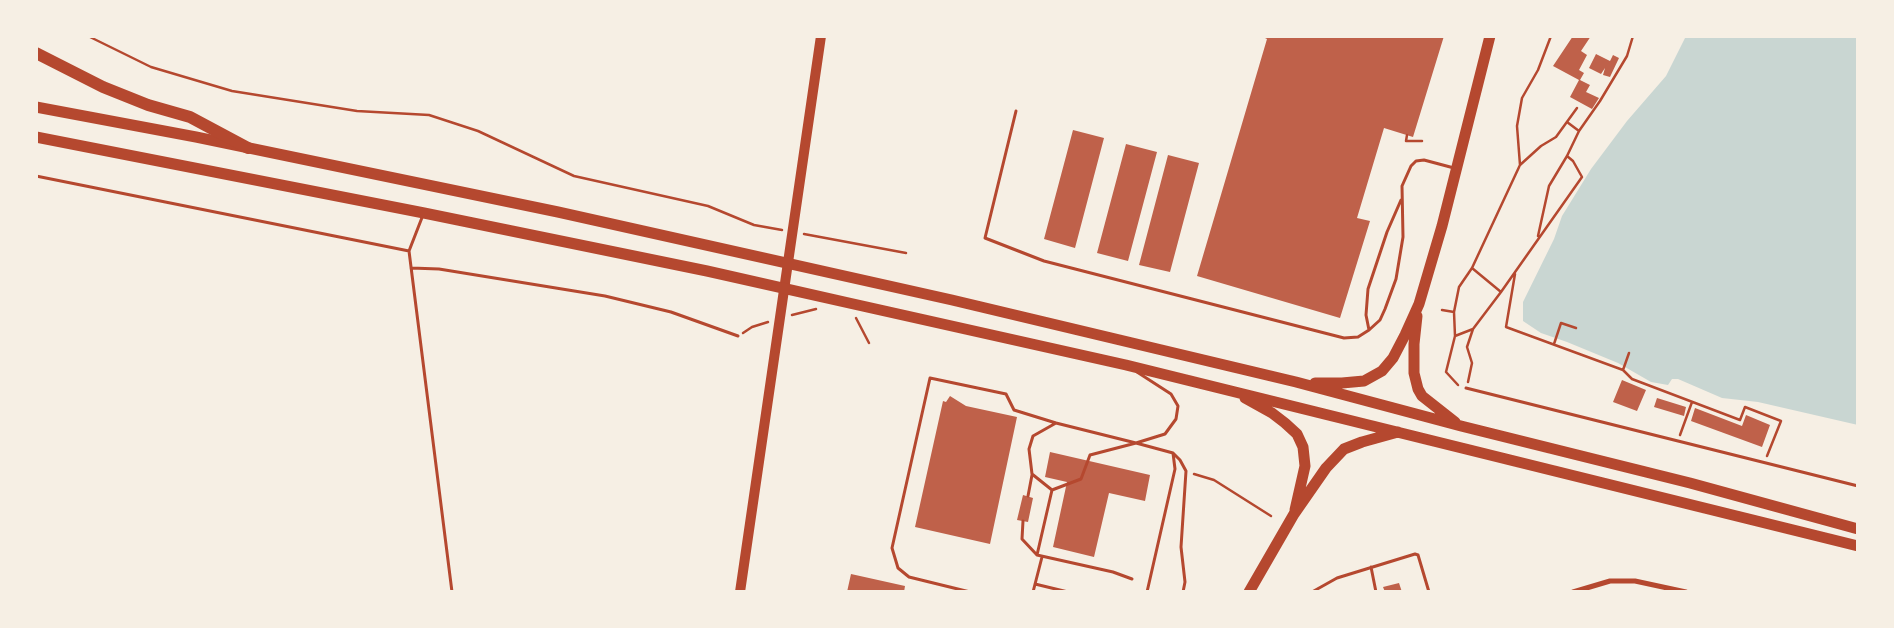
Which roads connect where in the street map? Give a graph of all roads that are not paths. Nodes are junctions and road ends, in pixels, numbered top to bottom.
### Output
1 (821, 36) edge
2 (1490, 36) edge
3 (36, 54) edge
4 (36, 107) edge
5 (1016, 112) dead end
6 (36, 137) edge
7 (248, 148) junction
8 (1457, 169) junction
9 (36, 176) edge
10 (1401, 199) junction
11 (424, 213) junction
12 (409, 251) junction
13 (412, 268) junction
14 (1419, 304) junction
15 (1369, 330) junction
16 (738, 336) road end
17 (1126, 365) junction
18 (1296, 382) junction
19 (1466, 388) road end
20 (1230, 390) junction
21 (1056, 422) junction
22 (1461, 426) junction
23 (1400, 432) junction
24 (1136, 443) junction
25 (1173, 453) junction
26 (1032, 474) junction
27 (1858, 486) edge
28 (1052, 490) junction
29 (1028, 496) dead end
30 (1294, 514) junction
31 (1023, 521) dead end
32 (1858, 529) edge
33 (1858, 546) edge
34 (1040, 556) junction
35 (1371, 567) junction
36 (1132, 579) dead end
37 (1035, 584) junction
38 (452, 592) edge
39 (740, 592) edge
40 (970, 592) edge
41 (1034, 592) edge
42 (1068, 592) edge
43 (1147, 592) edge
44 (1183, 592) edge
45 (1250, 592) edge
46 (1312, 592) edge
47 (1376, 592) edge
48 (1429, 592) edge
49 (1573, 592) edge
50 (1686, 592) edge

1 - 39 main road
2 - 8 main road
3 - 7 highway
4 - 7 main road
5 - 15 lane
6 - 11 main road
7 - 18 main road
8 - 10 lane
8 - 14 main road
9 - 12 lane
10 - 15 lane
10 - 15 lane
11 - 12 lane
11 - 17 main road
12 - 13 lane
13 - 16 lane
13 - 38 lane
14 - 18 main road
14 - 22 main road
17 - 20 main road
17 - 24 lane
18 - 22 main road
19 - 27 lane
20 - 23 main road
20 - 30 main road
21 - 24 lane
21 - 26 lane
21 - 40 lane
22 - 32 main road
23 - 30 main road
23 - 33 main road
24 - 25 lane
24 - 28 lane
25 - 43 lane
25 - 44 lane
26 - 28 lane
26 - 29 lane
28 - 34 lane
30 - 45 main road
31 - 34 lane
34 - 36 lane
34 - 37 lane
35 - 46 lane
35 - 47 lane
35 - 48 lane
37 - 41 lane
37 - 42 lane
49 - 50 street

